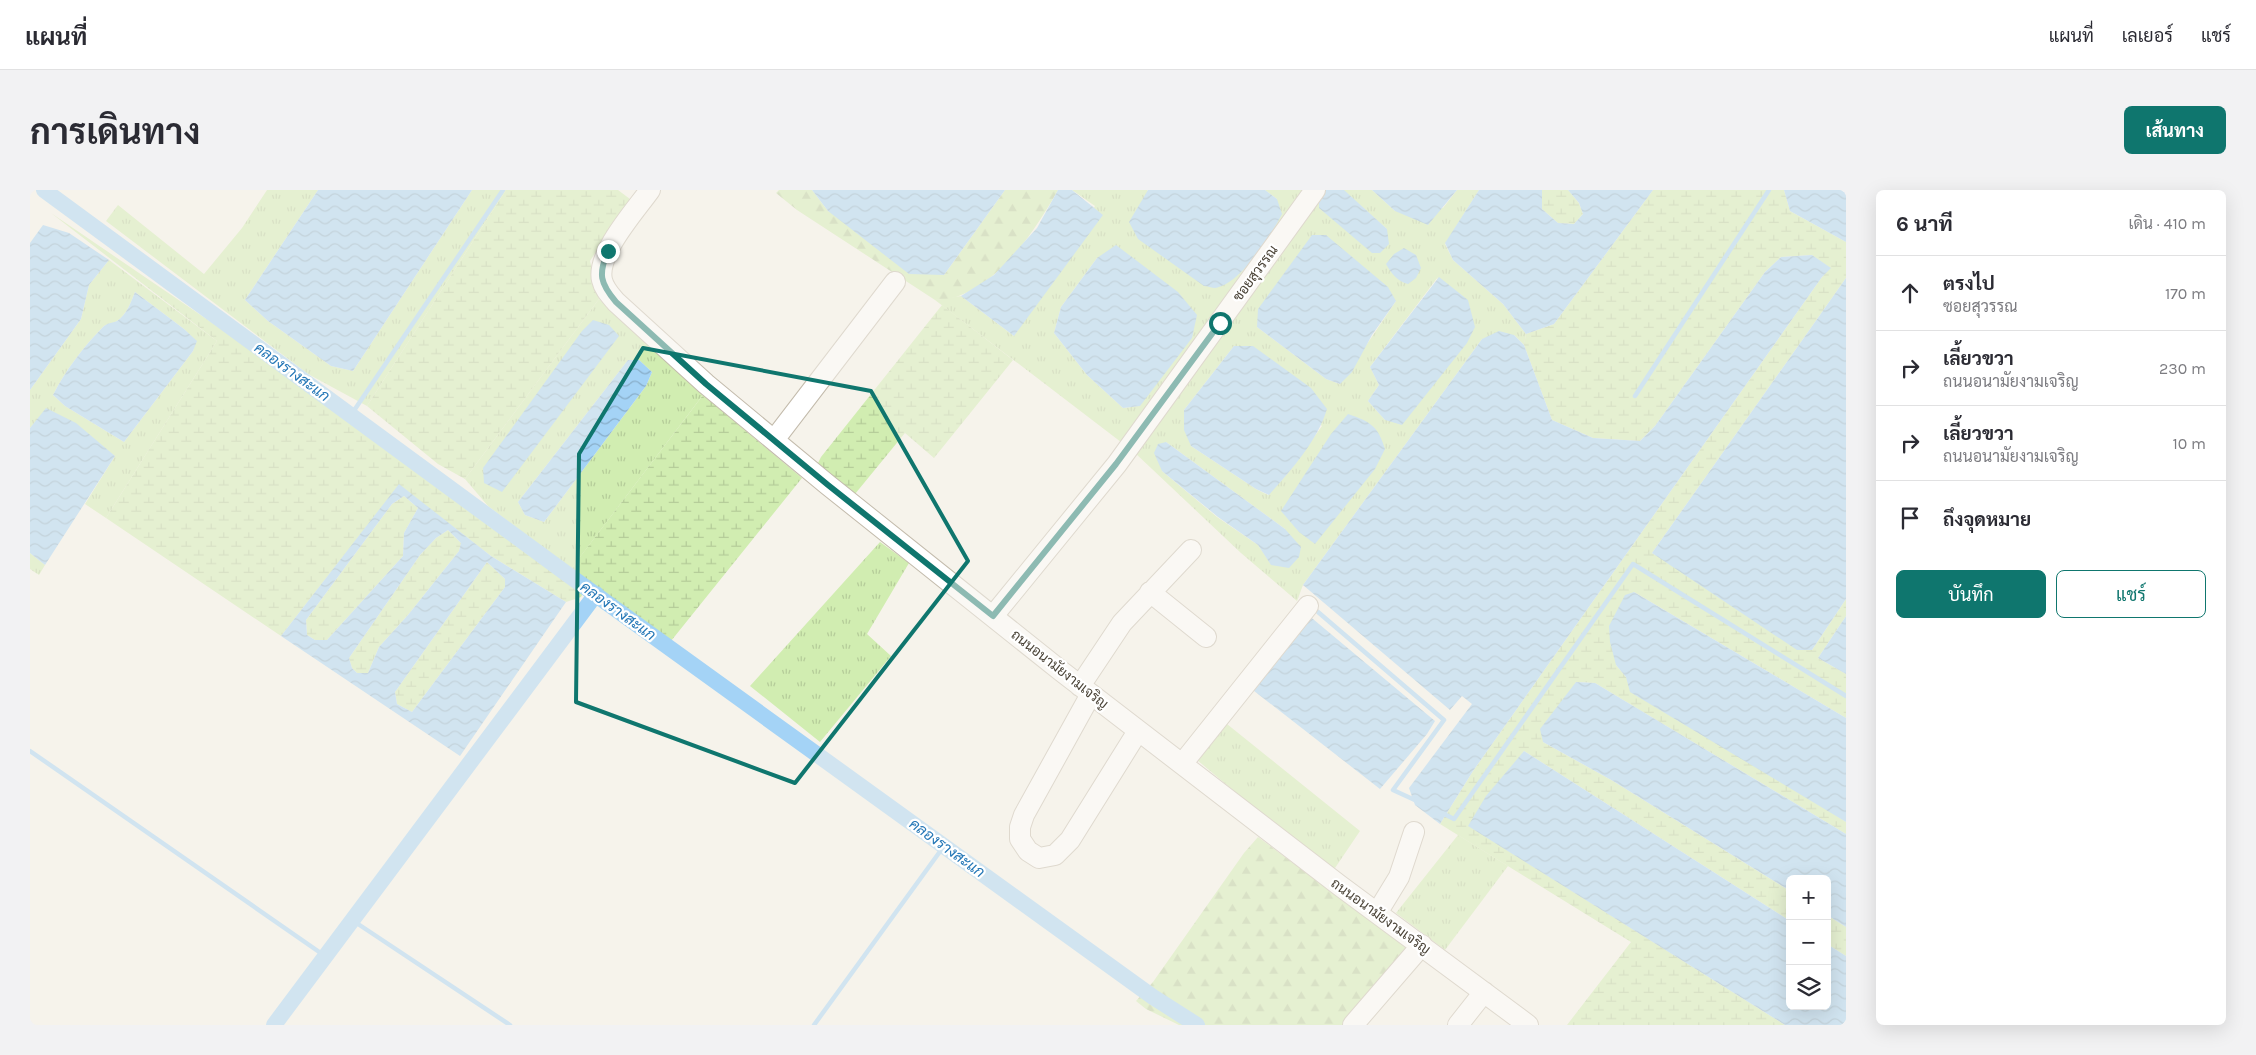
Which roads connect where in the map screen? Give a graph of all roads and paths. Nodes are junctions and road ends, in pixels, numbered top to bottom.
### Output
1 (650, 190) edge
2 (1315, 190) edge
3 (895, 282) dead end
4 (774, 440) junction
5 (1191, 550) dead end
6 (1150, 592) junction
7 (1308, 606) dead end
8 (993, 616) junction
9 (1206, 637) dead end
10 (1085, 690) junction
11 (1138, 730) junction
12 (1182, 764) junction
13 (1414, 832) dead end
14 (1377, 913) junction
15 (1422, 945) junction
16 (1484, 992) junction
17 (1353, 1025) edge
18 (1458, 1025) edge
19 (1528, 1025) edge

1 - 4 street, ถนนอนามัยงามเจริญ
2 - 8 street, ซอยสุวรรณ
3 - 4 street
4 - 8 street, ถนนอนามัยงามเจริญ
5 - 6 street
6 - 9 street
6 - 10 street
7 - 12 street
8 - 10 street, ถนนอนามัยงามเจริญ
10 - 11 street, ถนนอนามัยงามเจริญ
10 - 11 street
11 - 12 street, ถนนอนามัยงามเจริญ
12 - 14 street, ถนนอนามัยงามเจริญ
13 - 14 street
14 - 15 street, ถนนอนามัยงามเจริญ
15 - 16 street, ถนนอนามัยงามเจริญ
15 - 17 street
16 - 18 street
16 - 19 street, ถนนอนามัยงามเจริญ

